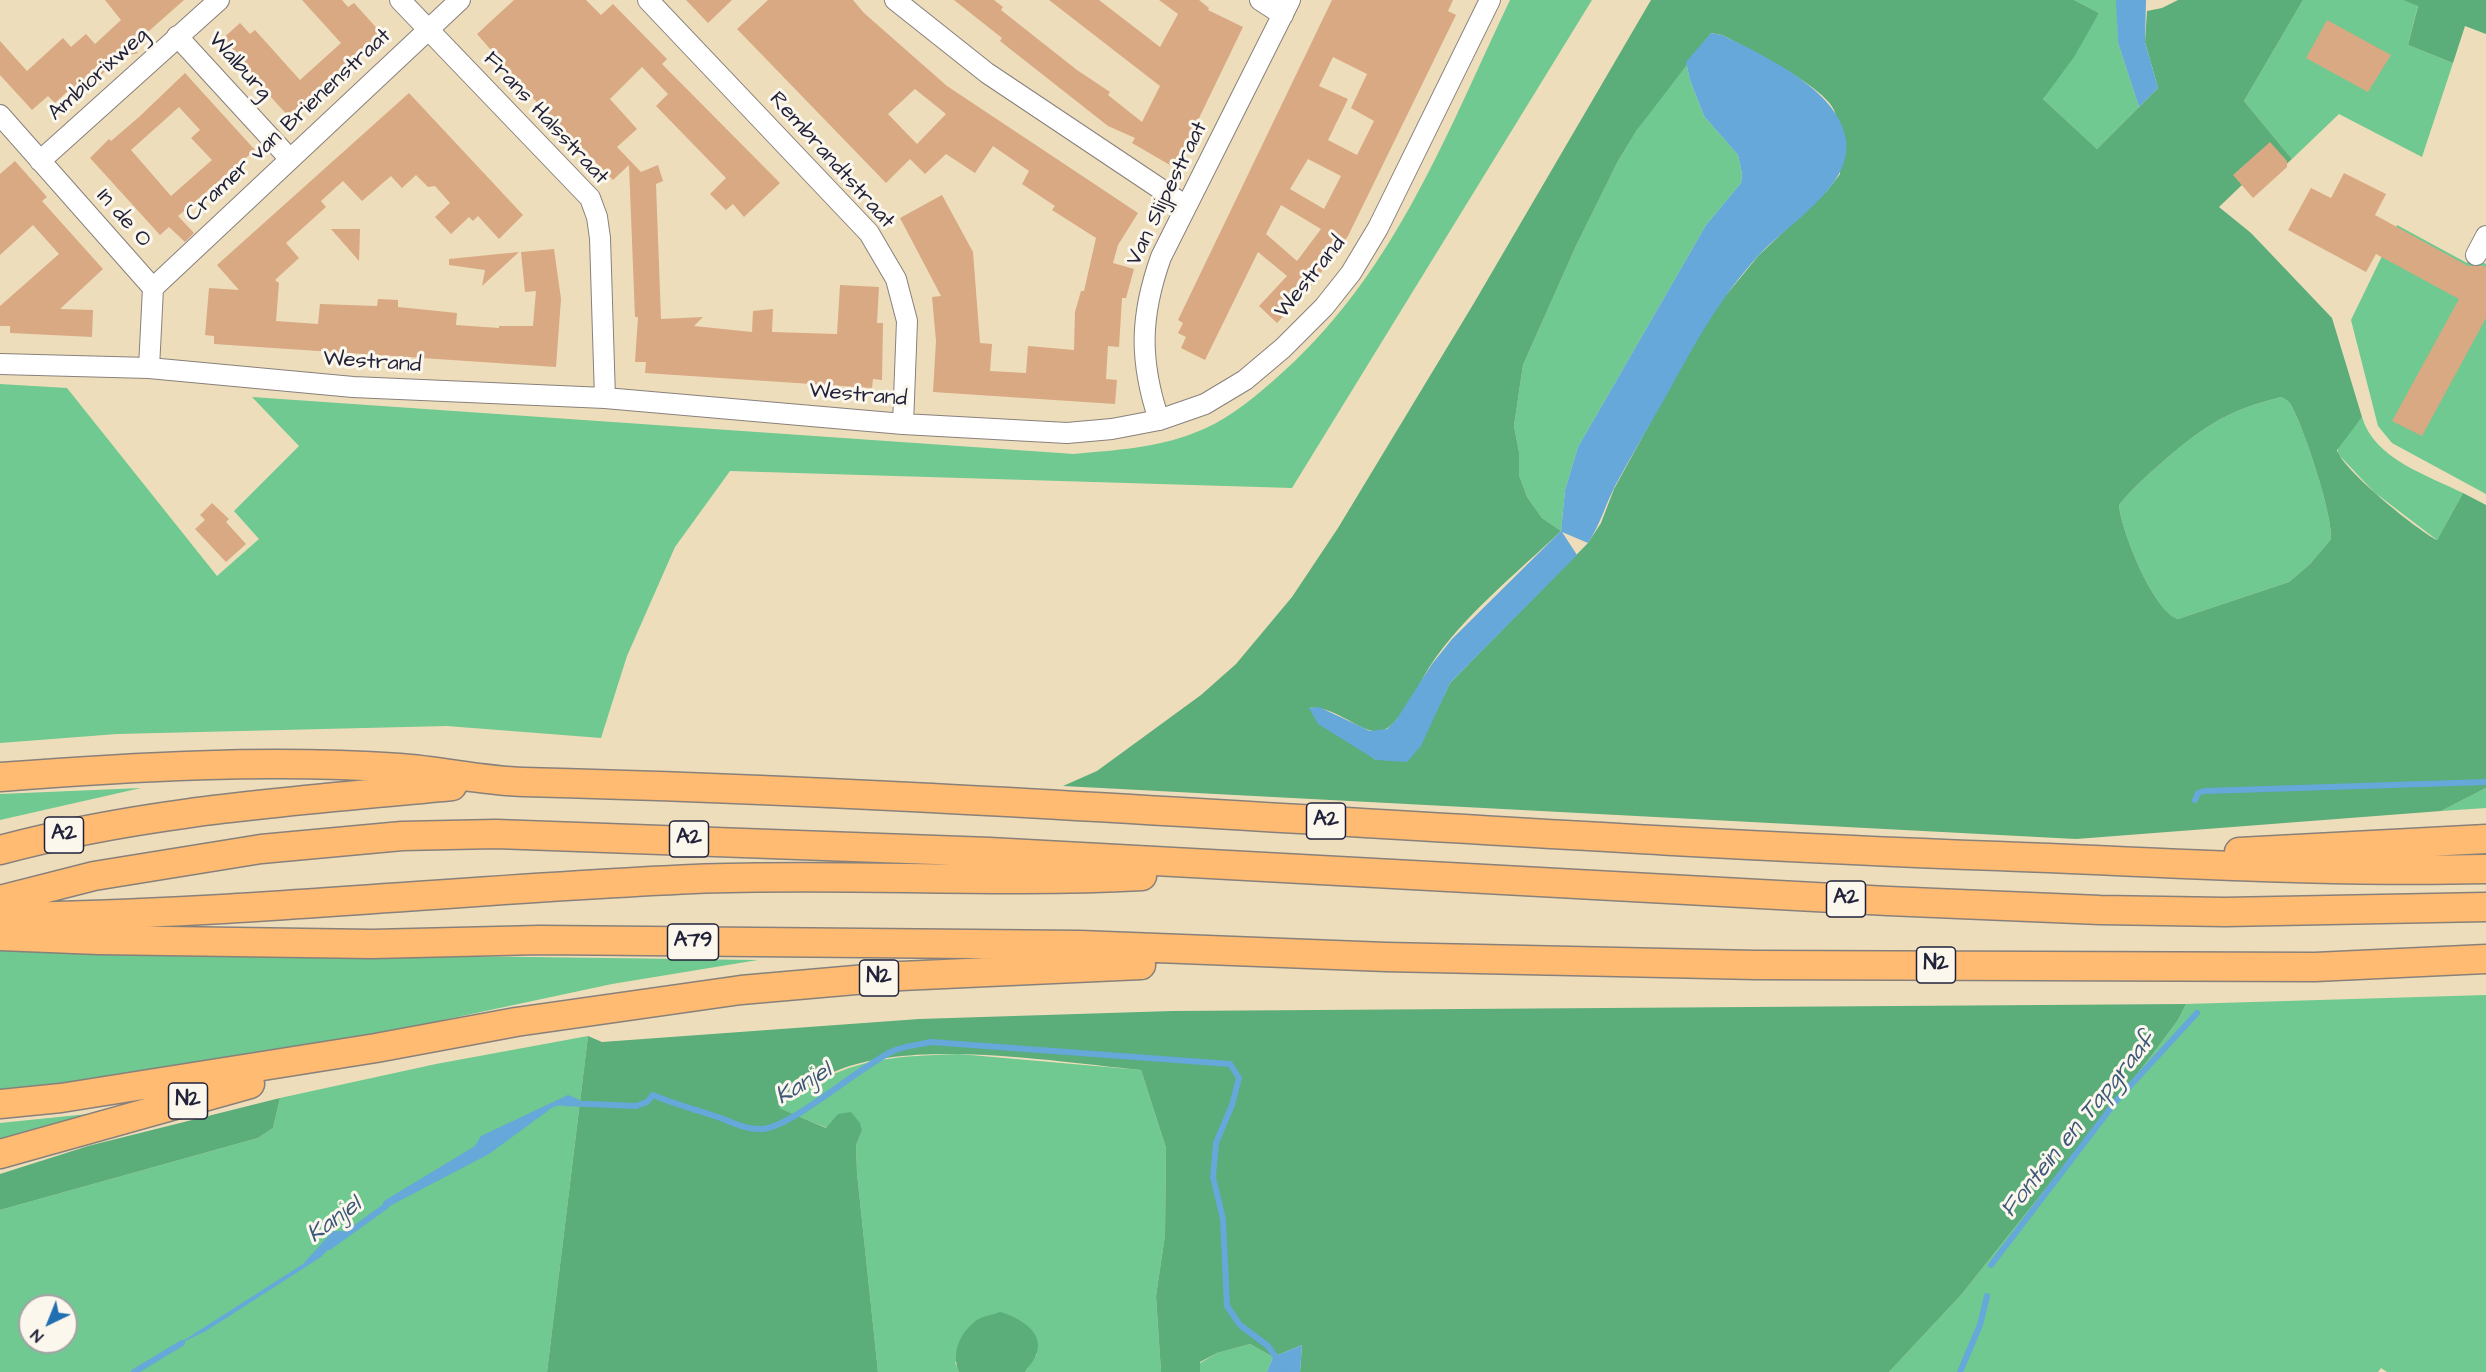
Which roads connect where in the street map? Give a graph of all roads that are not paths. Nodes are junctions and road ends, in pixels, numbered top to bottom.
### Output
1 (219, 0) edge
2 (400, 0) edge
3 (460, 0) edge
4 (648, 0) edge
5 (896, 0) edge
6 (1260, 0) edge
7 (1490, 0) edge
8 (1287, 8) edge
9 (427, 29) junction
10 (177, 36) junction
11 (2, 121) edge
12 (289, 158) junction
13 (40, 161) junction
14 (1186, 206) junction
15 (2486, 236) edge
16 (2476, 255) dead end
17 (153, 288) junction
18 (0, 364) edge
19 (149, 368) junction
20 (605, 398) junction
21 (1159, 420) junction
22 (903, 424) junction
23 (0, 777) edge
24 (496, 782) junction
25 (2486, 838) edge
26 (0, 850) edge
27 (2156, 862) junction
28 (1285, 869) junction
29 (2486, 869) edge
30 (0, 900) edge
31 (2486, 907) edge
32 (0, 917) edge
33 (0, 936) edge
34 (1386, 957) junction
35 (2486, 959) edge
36 (376, 1048) junction
37 (0, 1104) edge
38 (0, 1154) edge

1 - 10 street, Ambiorixweg
2 - 9 street
3 - 9 street, Cramer van Brienenstraat
4 - 22 street, Rembrandtstraat
5 - 14 street
6 - 8 street
7 - 21 street, Westrand
8 - 14 street, Van Slijpestraat
9 - 12 street, Cramer van Brienenstraat
9 - 20 street, Frans Halsstraat
10 - 12 street, Walburg
10 - 13 street, Ambiorixweg
11 - 13 street, In de O
12 - 17 street, Cramer van Brienenstraat
13 - 17 street, In de O
14 - 21 street, Van Slijpestraat
15 - 16 street
17 - 19 street
18 - 19 street, Westrand
19 - 20 street, Westrand
20 - 22 street, Westrand
21 - 22 street, Westrand
23 - 24 highway
24 - 26 highway, A2
24 - 27 highway, A2
25 - 27 highway
27 - 29 highway, A2
28 - 30 highway, A2
28 - 31 highway, A2
28 - 32 highway
33 - 34 highway, A79
34 - 35 highway, N2
34 - 36 highway, N2
36 - 37 highway, N2
36 - 38 highway, N2

